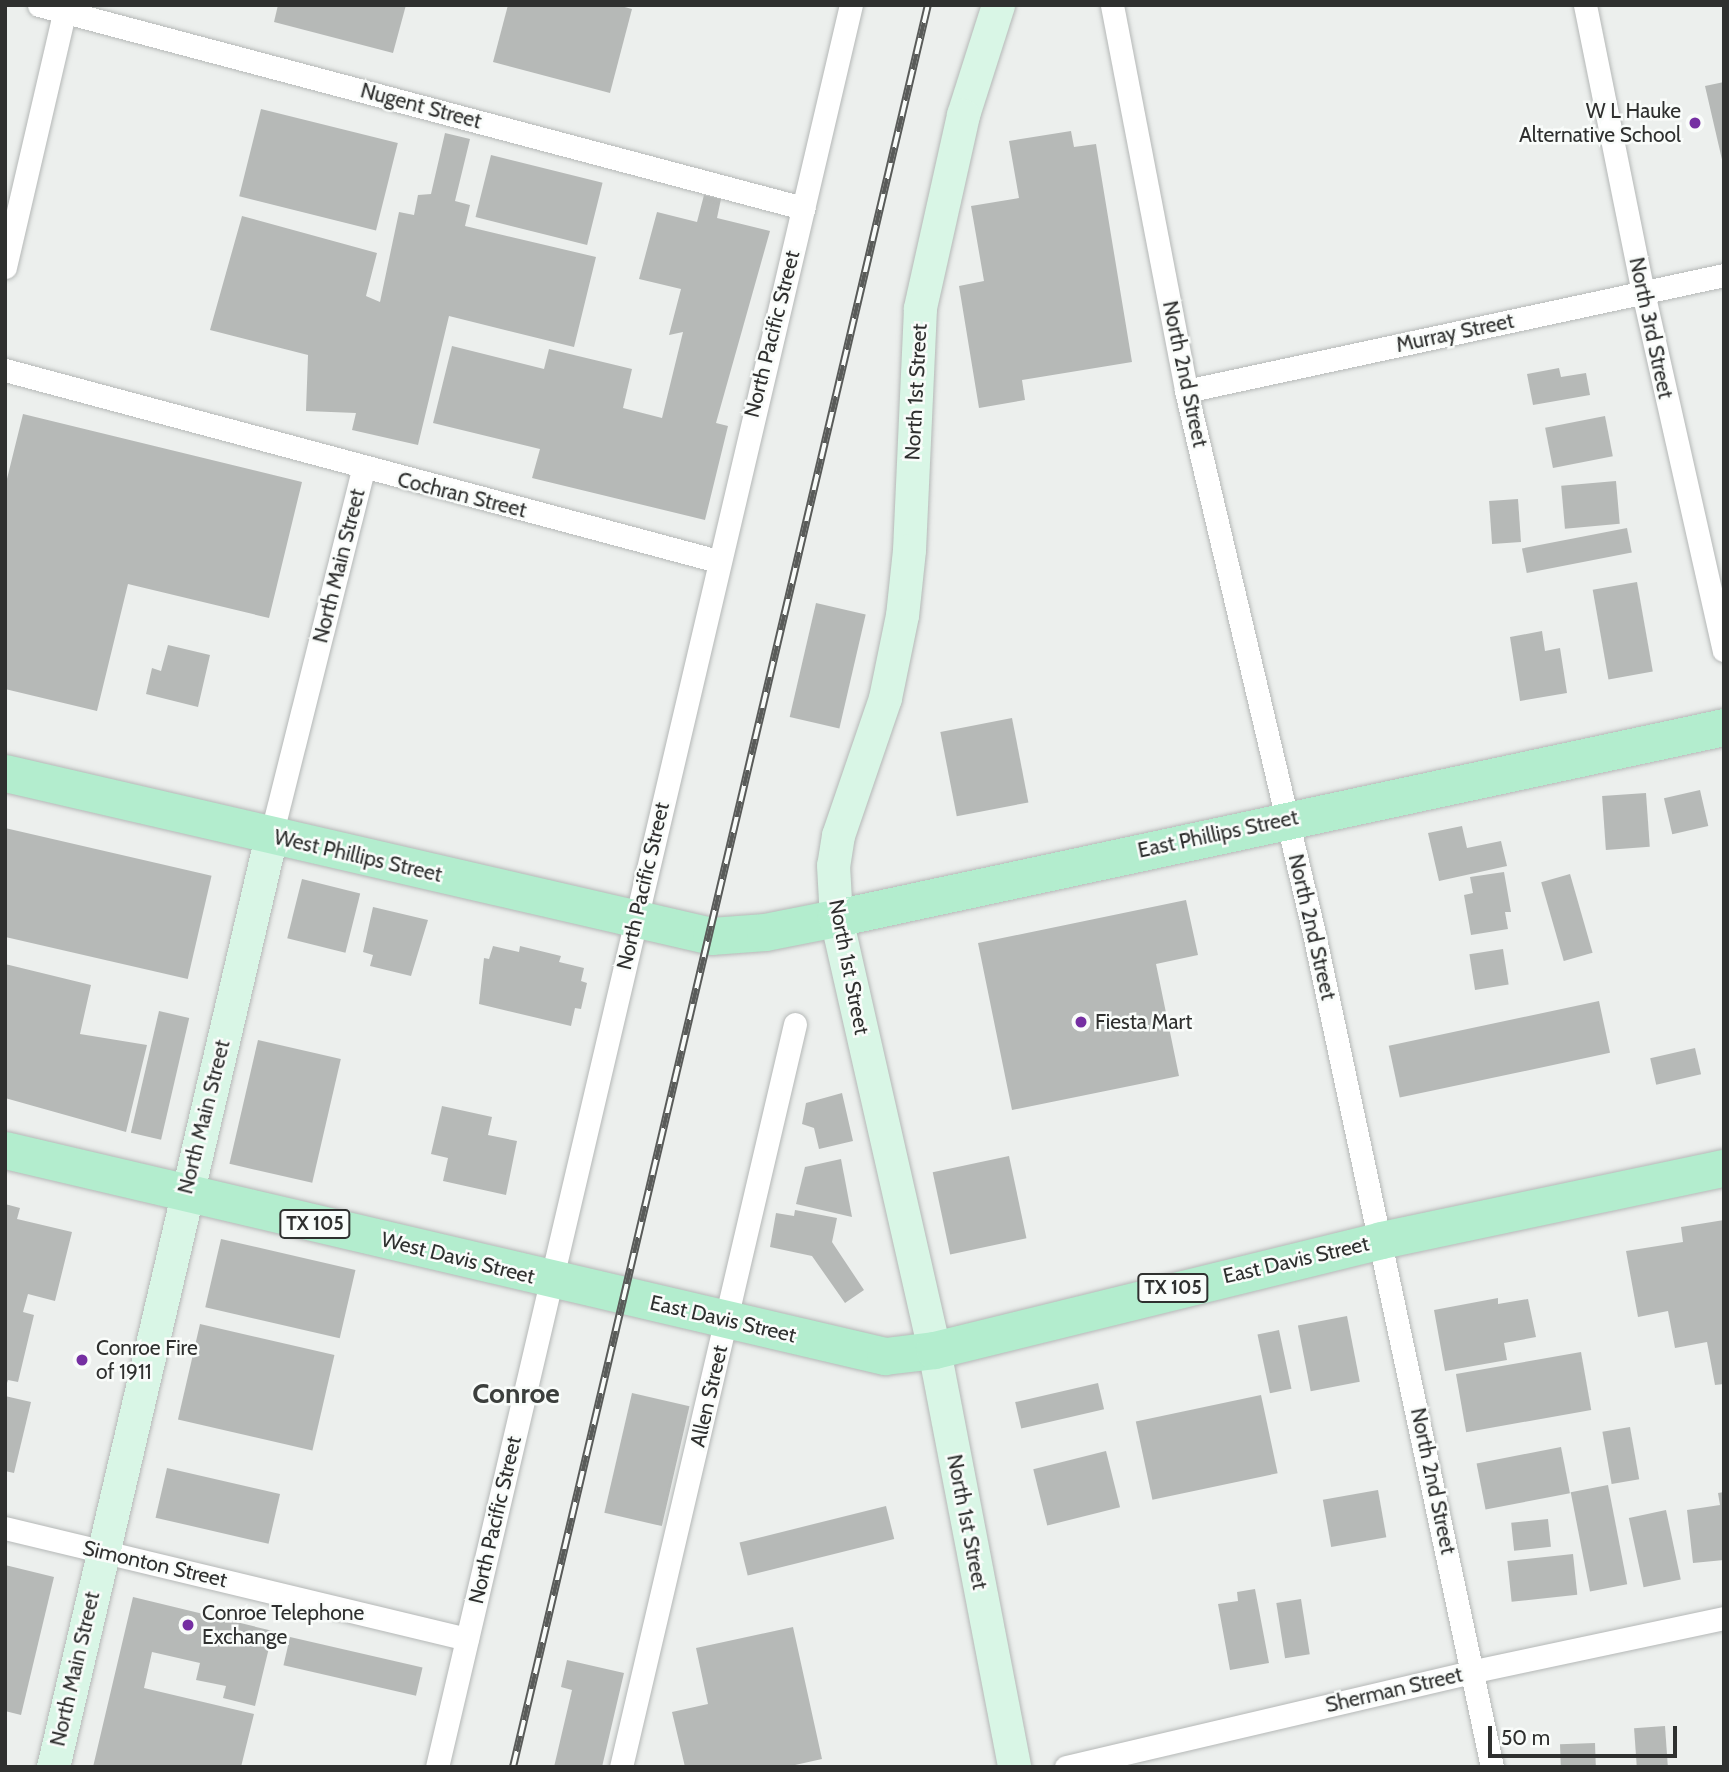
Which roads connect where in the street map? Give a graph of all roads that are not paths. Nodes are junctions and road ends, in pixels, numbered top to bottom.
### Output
1 (38, 5) edge
2 (851, 5) edge
3 (1112, 5) edge
4 (1586, 5) edge
5 (999, 6) edge
6 (65, 9) edge
7 (803, 208) junction
8 (5, 267) edge
9 (1724, 275) edge
10 (1643, 292) junction
11 (5, 370) edge
12 (1186, 391) junction
13 (363, 469) junction
14 (718, 561) junction
15 (1724, 650) edge
16 (1724, 727) edge
17 (5, 773) edge
18 (1287, 818) junction
19 (271, 836) junction
20 (835, 918) junction
21 (635, 921) junction
22 (711, 936) joint
23 (795, 1024) dead end
24 (5, 1150) edge
25 (1724, 1168) edge
26 (185, 1193) junction
27 (1381, 1240) junction
28 (551, 1281) junction
29 (624, 1297) joint
30 (727, 1320) junction
31 (934, 1350) junction
32 (5, 1528) edge
33 (101, 1552) junction
34 (1724, 1618) edge
35 (467, 1639) junction
36 (1474, 1671) junction
37 (53, 1767) edge
38 (436, 1767) edge
39 (621, 1767) edge
40 (1014, 1767) edge
41 (1066, 1767) edge
42 (1492, 1767) edge

1 - 6 street, Nugent Street
2 - 7 street, North Pacific Street
3 - 12 street, North 2nd Street
4 - 10 street, North 3rd Street
5 - 20 street, North 1st Street
6 - 7 street, Nugent Street
6 - 8 street
7 - 14 street, North Pacific Street
9 - 10 street, Murray Street
10 - 12 street, Murray Street
10 - 15 street, North 3rd Street
11 - 13 street, Cochran Street
12 - 18 street, North 2nd Street
13 - 14 street, Cochran Street
13 - 19 street, North Main Street
14 - 21 street, North Pacific Street
16 - 18 main road, East Phillips Street
17 - 19 main road, West Phillips Street
18 - 20 main road, East Phillips Street
18 - 27 street, North 2nd Street
19 - 21 main road, West Phillips Street
19 - 26 street, North Main Street
20 - 22 main road, East Phillips Street
20 - 31 street, North 1st Street
21 - 22 main road, West Phillips Street
21 - 28 street, North Pacific Street
23 - 30 street, Allen Street
24 - 26 main road, West Davis Street / TX 105
25 - 27 main road, East Davis Street / TX 105
26 - 28 main road, West Davis Street / TX 105
26 - 33 street, North Main Street
27 - 31 main road, East Davis Street / TX 105
27 - 36 street, North 2nd Street
28 - 29 main road, West Davis Street / TX 105
28 - 35 street, North Pacific Street
29 - 30 main road, East Davis Street / TX 105
30 - 31 main road, East Davis Street / TX 105
30 - 39 street, Allen Street
31 - 40 street, North 1st Street
32 - 33 street, Simonton Street
33 - 35 street, Simonton Street
33 - 37 street, North Main Street
34 - 36 street, Sherman Street
35 - 38 street, North Pacific Street
36 - 41 street, Sherman Street
36 - 42 street, North 2nd Street

